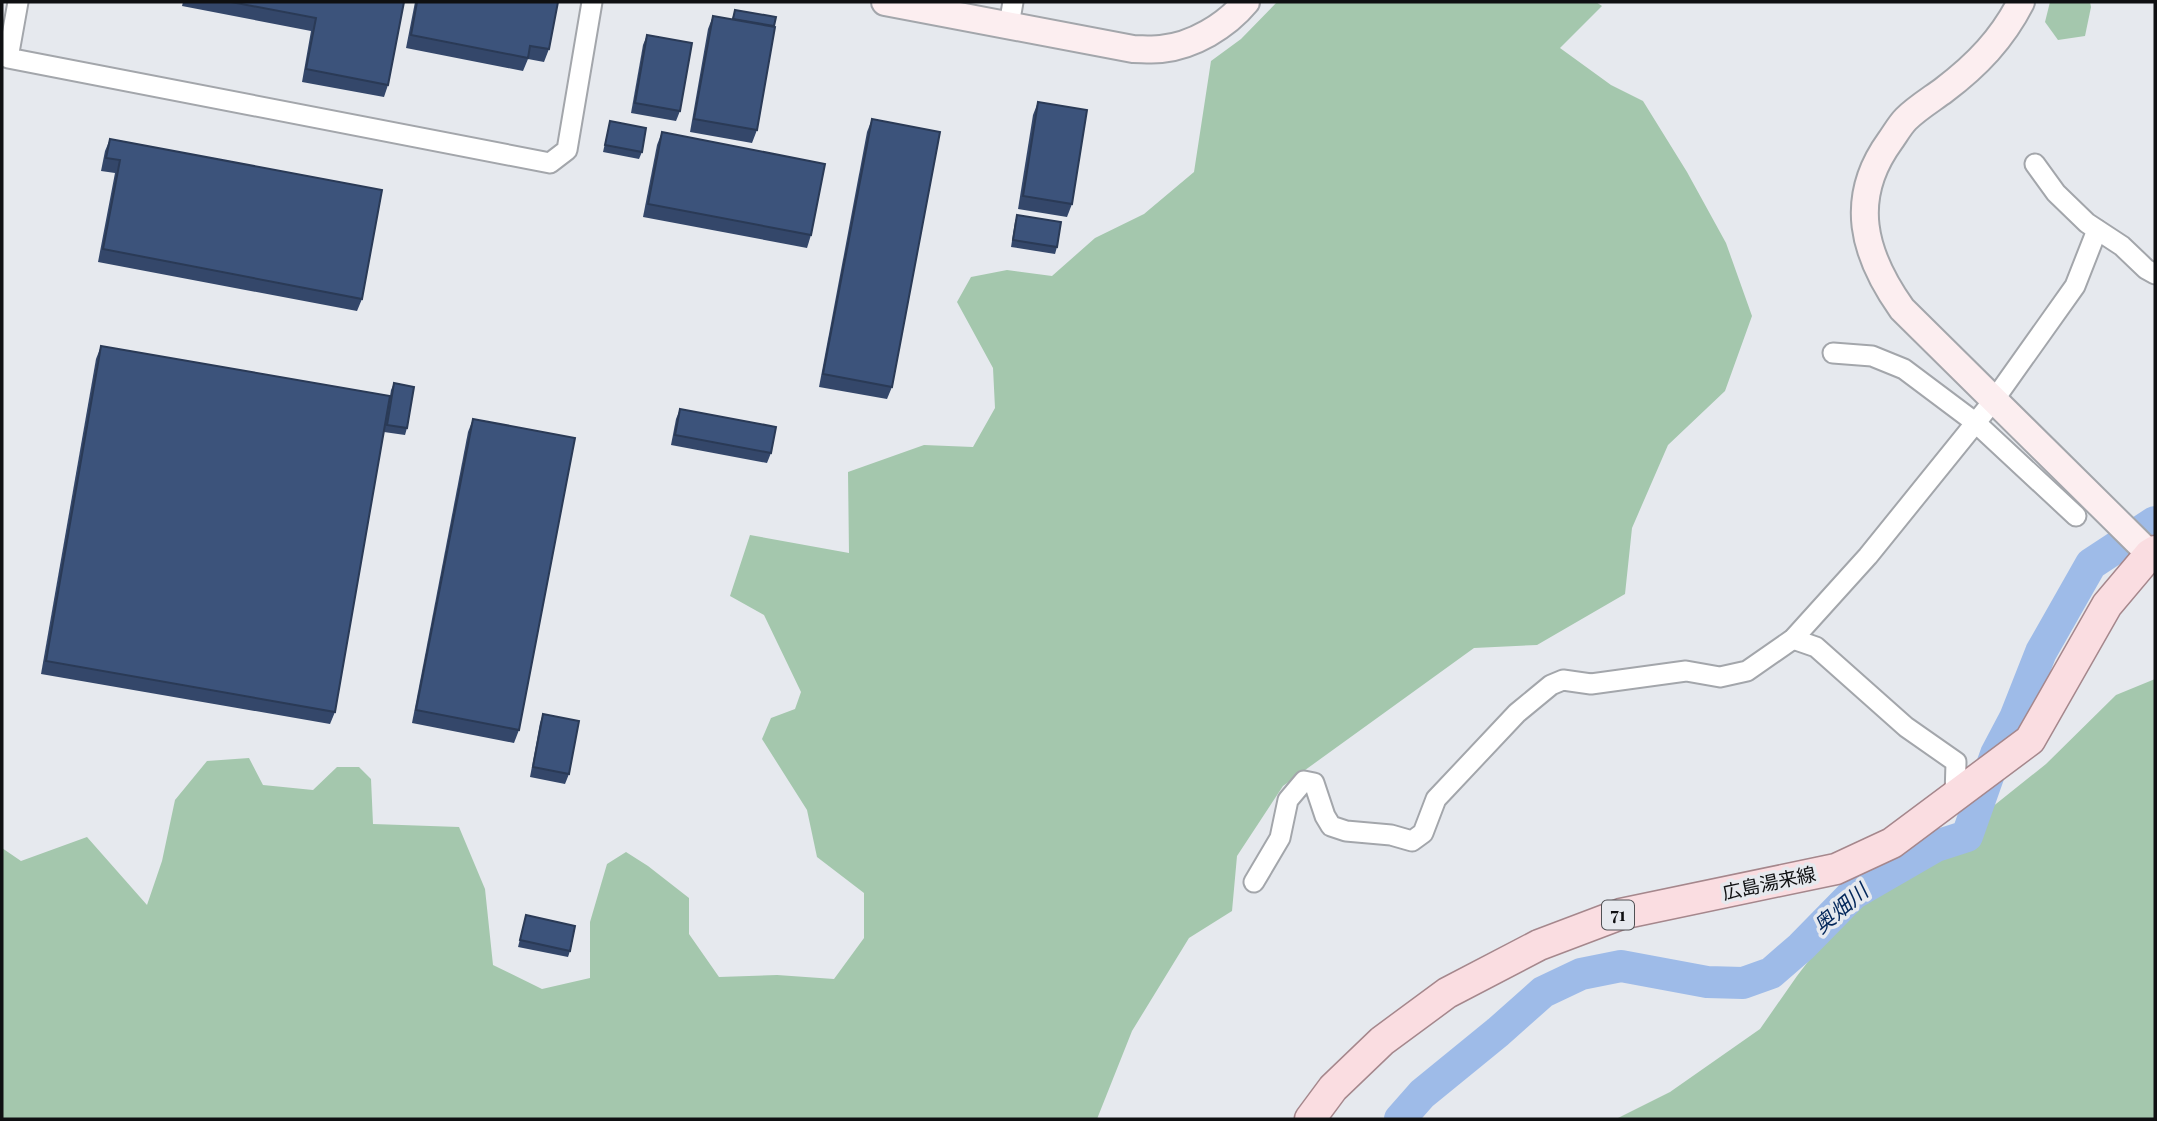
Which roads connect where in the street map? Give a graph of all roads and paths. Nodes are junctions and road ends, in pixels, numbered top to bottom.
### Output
1 (18, 2) edge
2 (592, 2) edge
3 (884, 2) edge
4 (1246, 2) edge
5 (2021, 2) edge
6 (1011, 13) edge
7 (2035, 164) dead end
8 (2097, 230) junction
9 (2155, 274) edge
10 (1833, 353) dead end
11 (1994, 400) junction
12 (1976, 423) junction
13 (2076, 516) dead end
14 (2153, 552) edge
15 (1793, 639) junction
16 (1960, 793) junction
17 (1254, 882) dead end
18 (1310, 1119) edge

1 - 2 street
3 - 6 street
4 - 6 street
5 - 11 street
7 - 8 street
8 - 9 street
8 - 11 street
10 - 12 street
11 - 12 street
11 - 14 street
12 - 13 street
12 - 15 street
14 - 16 main road, 広島湯来線 / 71
15 - 16 street
15 - 17 street
16 - 18 main road, 広島湯来線 / 71

